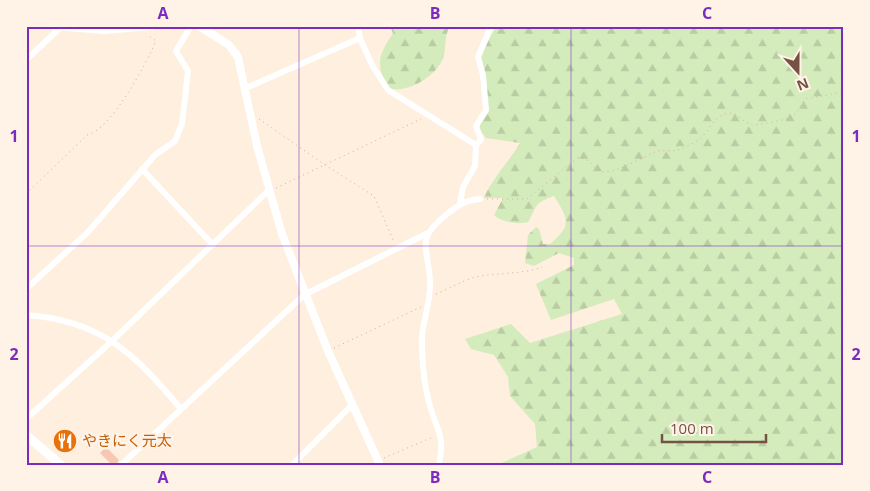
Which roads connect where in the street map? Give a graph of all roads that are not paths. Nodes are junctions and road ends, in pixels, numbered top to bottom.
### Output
1 (191, 26) edge
2 (199, 26) edge
3 (358, 26) edge
4 (490, 26) edge
5 (57, 27) edge
6 (149, 27) edge
7 (360, 38) junction
8 (26, 60) edge
9 (246, 88) junction
10 (476, 144) junction
11 (142, 169) junction
12 (268, 191) junction
13 (480, 199) road end
14 (460, 203) junction
15 (426, 234) junction
16 (213, 245) junction
17 (26, 289) edge
18 (304, 295) junction
19 (26, 315) edge
20 (112, 341) junction
21 (353, 404) junction
22 (181, 409) junction
23 (26, 418) edge
24 (26, 435) edge
25 (379, 463) edge
26 (61, 465) edge
27 (121, 465) edge
28 (292, 465) edge
29 (439, 465) edge

1 - 11 street
2 - 9 street
3 - 7 street
4 - 10 street
5 - 6 street
5 - 8 street
7 - 9 street
7 - 10 street
9 - 12 street
10 - 14 street
11 - 16 street
11 - 17 street
12 - 16 street
12 - 18 street
13 - 14 street
14 - 15 street
15 - 18 street
15 - 29 street
16 - 20 street
18 - 21 street
18 - 22 street
19 - 20 street
20 - 22 street
20 - 23 street
21 - 25 street
21 - 28 street
22 - 27 street
24 - 26 main road

